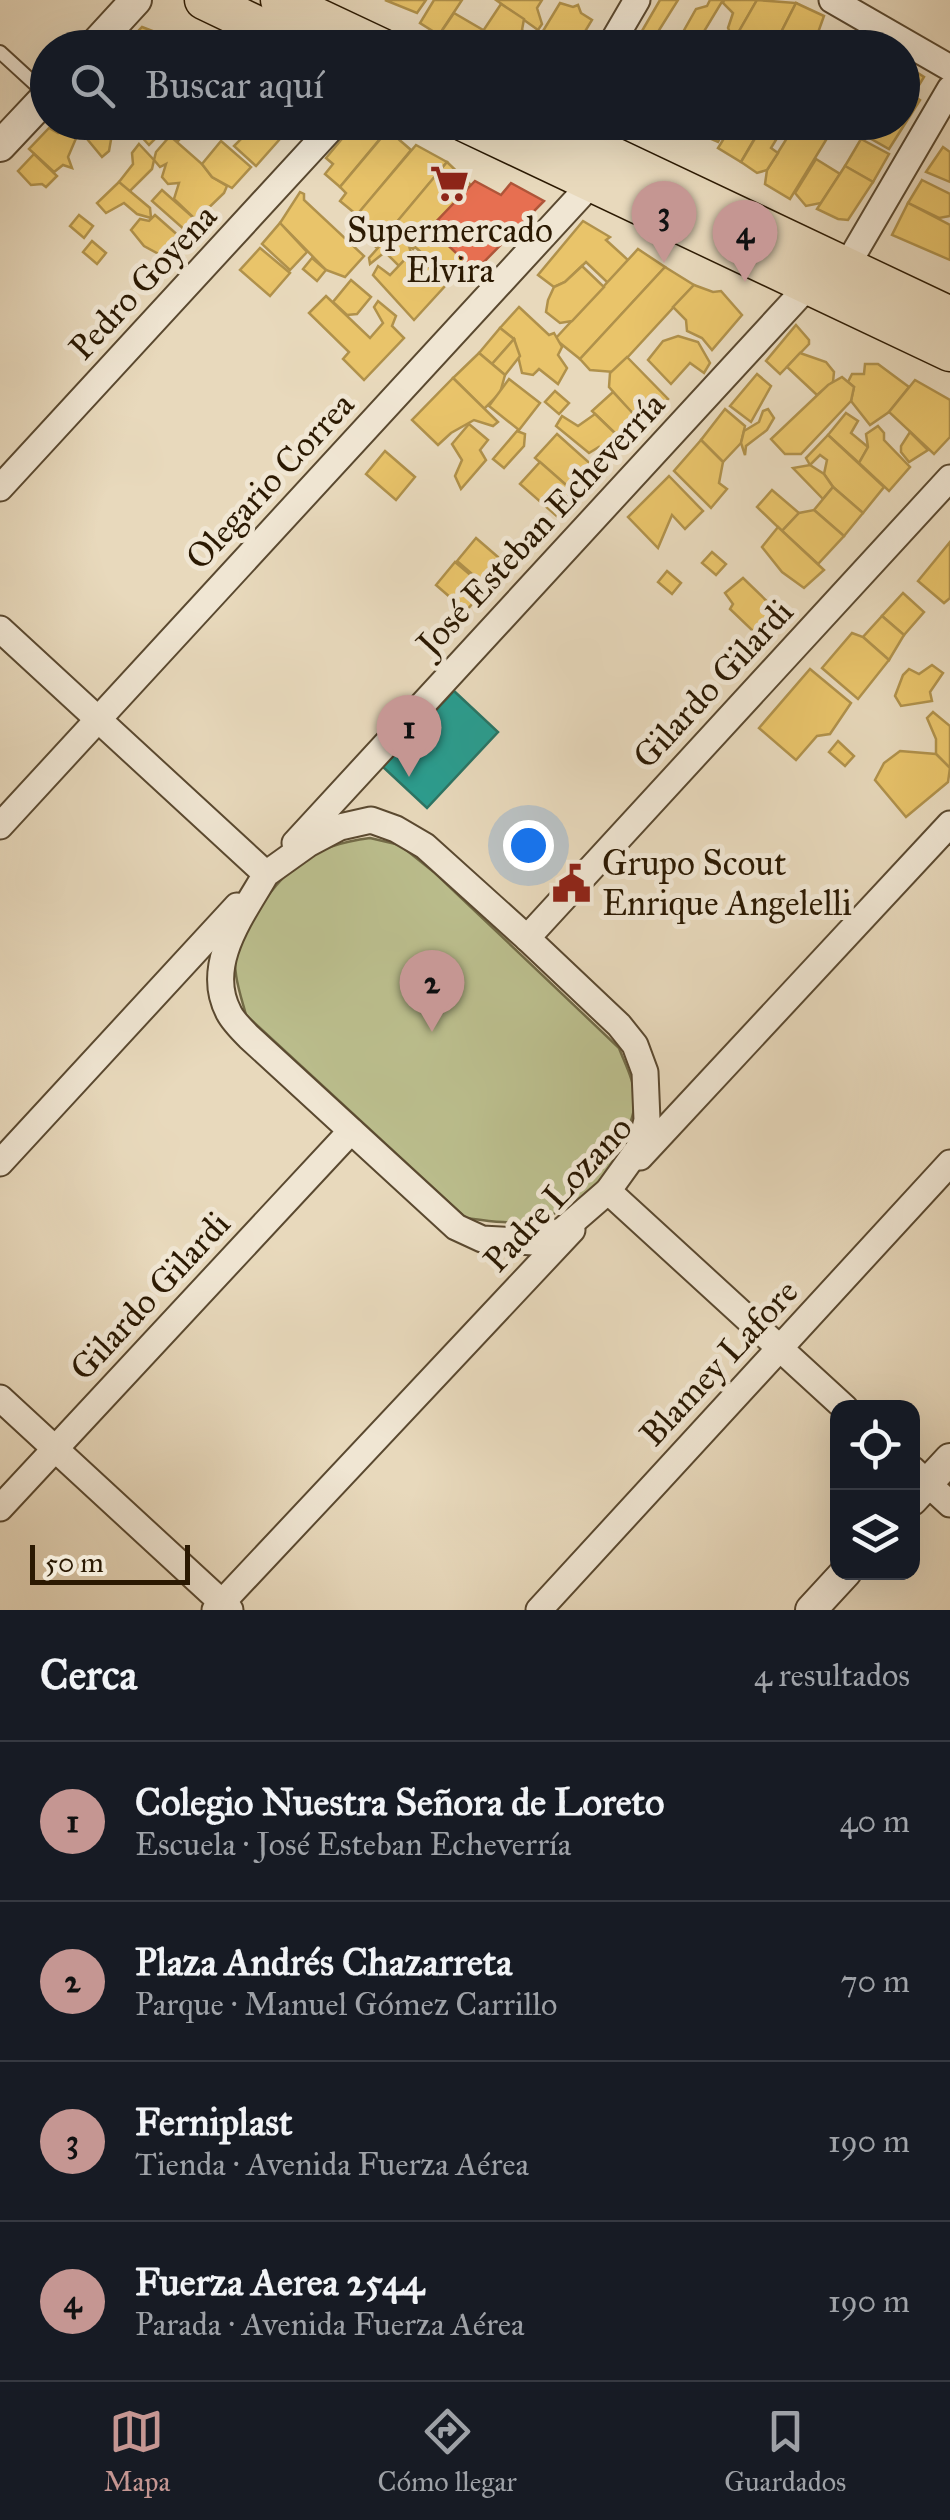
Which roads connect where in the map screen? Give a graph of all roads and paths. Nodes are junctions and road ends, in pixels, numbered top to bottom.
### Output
1 (136, 0) edge
2 (204, 0) edge
3 (280, 0) edge
4 (637, 0) edge
5 (832, 0) edge
6 (108, 30) edge
7 (266, 30) edge
8 (344, 30) edge
9 (620, 30) edge
10 (884, 30) edge
11 (920, 51) edge
12 (0, 52) edge
13 (950, 68) edge
14 (30, 79) edge
15 (950, 89) edge
16 (30, 113) edge
17 (320, 140) edge
18 (502, 140) edge
19 (584, 140) edge
20 (0, 146) edge
21 (592, 183) junction
22 (846, 267) junction
23 (809, 286) junction
24 (950, 316) edge
25 (950, 352) edge
26 (950, 478) edge
27 (0, 488) edge
28 (0, 629) edge
29 (99, 720) junction
30 (0, 826) edge
31 (947, 834) edge
32 (266, 874) junction
33 (527, 938) junction
34 (351, 1132) junction
35 (0, 1164) edge
36 (950, 1164) edge
37 (608, 1191) junction
38 (780, 1348) junction
39 (0, 1398) edge
40 (836, 1400) edge
41 (56, 1449) junction
42 (950, 1459) edge
43 (926, 1489) edge
44 (0, 1508) edge
45 (839, 1580) edge
46 (223, 1607) edge
47 (539, 1610) edge
48 (812, 1610) edge

1 - 6 street
2 - 7 main road
3 - 8 main road
4 - 9 street
5 - 10 street
11 - 13 street
12 - 14 lane
15 - 22 street
16 - 20 street
17 - 27 street, Pedro Goyena
18 - 21 main road
19 - 22 main road
21 - 23 main road
21 - 29 street, Olegario Correa
22 - 24 main road
23 - 25 main road
23 - 32 street, José Esteban Echeverría
26 - 33 street, Gilardo Gilardi
28 - 29 street
29 - 30 street, Olegario Correa
29 - 32 street
31 - 37 street, Padre Lozano
32 - 33 street
32 - 34 street
32 - 35 street, José Esteban Echeverría
33 - 37 street
34 - 37 street
34 - 41 street, Gilardo Gilardi
36 - 38 street, Blamey Lafore
37 - 38 street
37 - 46 street, Padre Lozano
38 - 40 street
38 - 47 street, Blamey Lafore
39 - 41 street
41 - 44 street, Gilardo Gilardi
41 - 46 street
42 - 43 street
45 - 48 street

